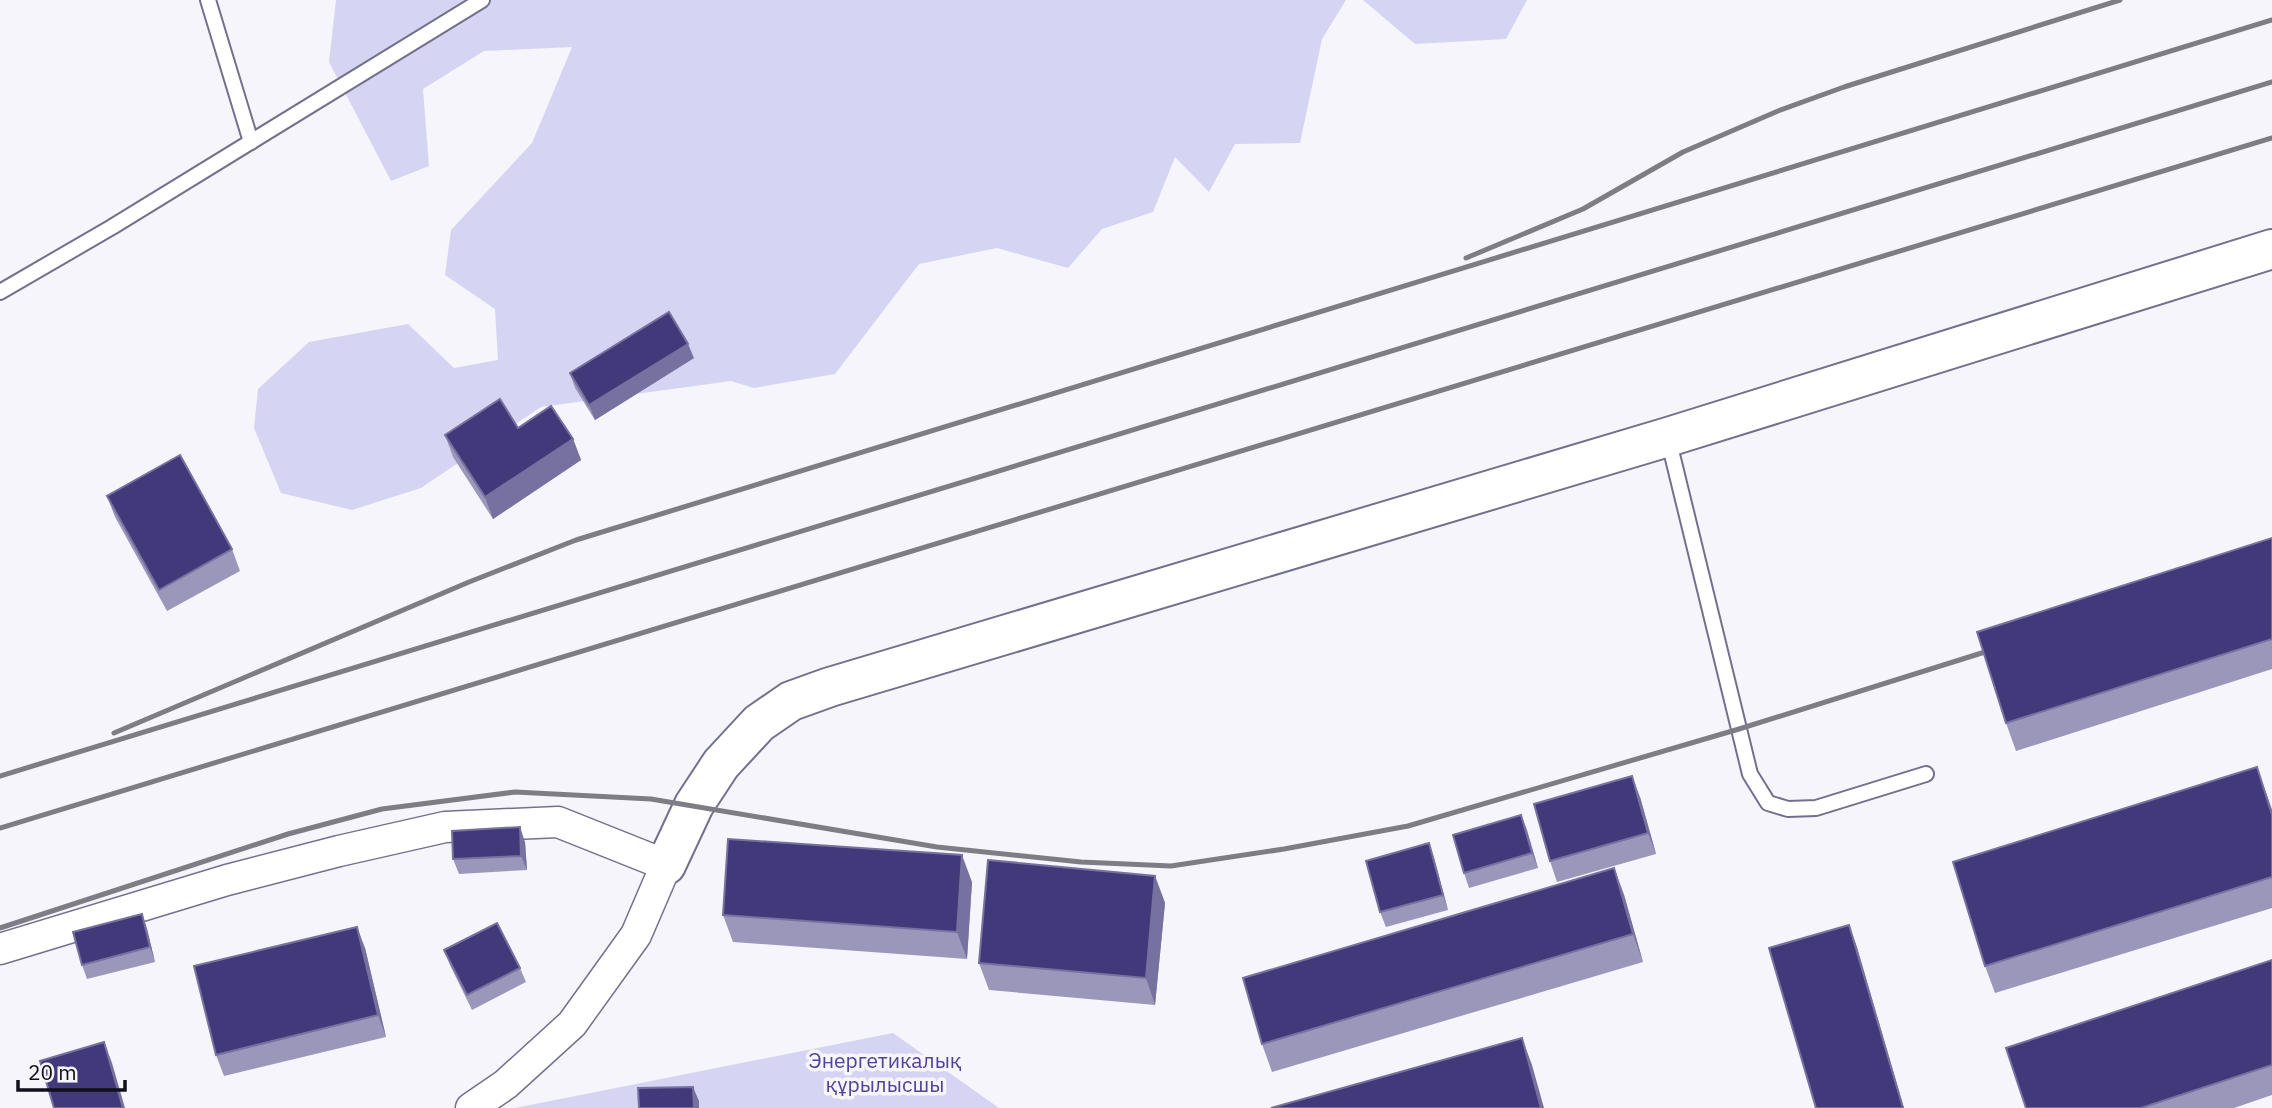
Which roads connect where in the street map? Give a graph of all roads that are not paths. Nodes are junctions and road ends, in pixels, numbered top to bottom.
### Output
1 (208, 0) edge
2 (482, 0) edge
3 (251, 142) junction
4 (2272, 248) edge
5 (0, 292) edge
6 (1668, 437) junction
7 (1926, 774) dead end
8 (667, 865) junction
9 (0, 949) edge
10 (471, 1108) edge

1 - 3 lane
2 - 3 lane
3 - 5 lane
4 - 6 street
6 - 7 lane
6 - 8 street
8 - 9 street
8 - 10 street

